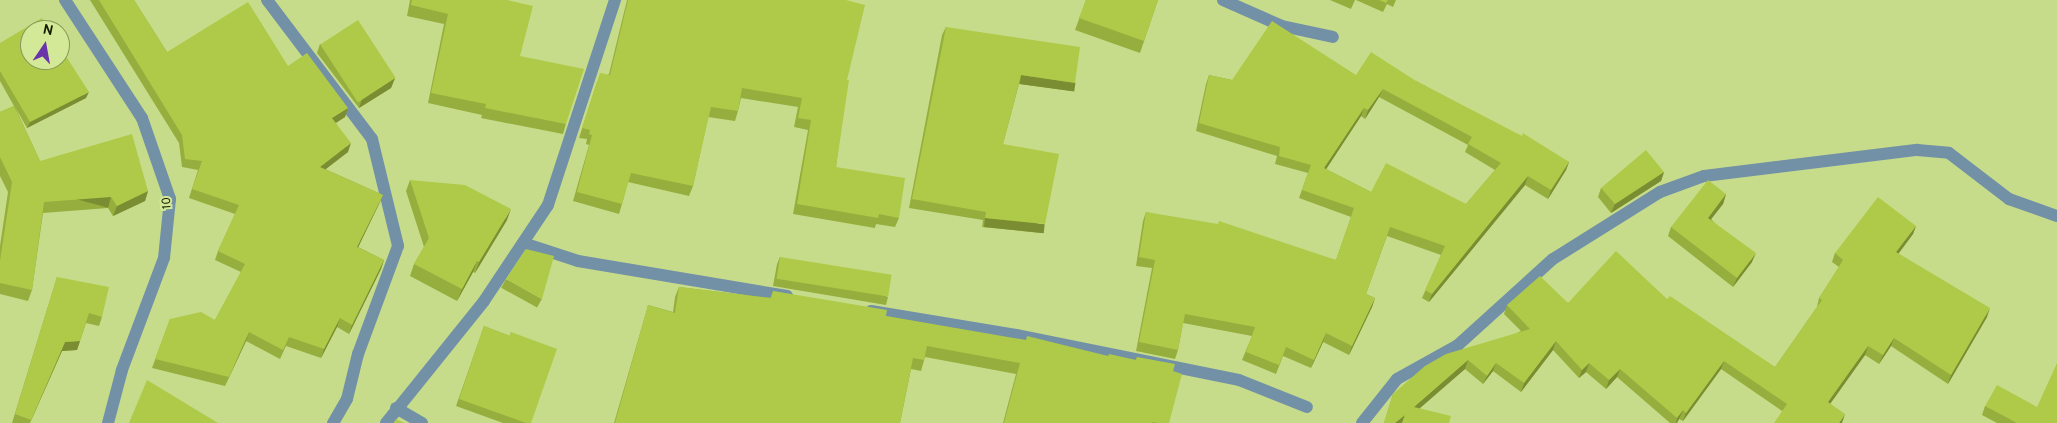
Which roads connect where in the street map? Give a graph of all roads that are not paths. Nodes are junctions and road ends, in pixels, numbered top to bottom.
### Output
1 (65, 0) edge
2 (267, 0) edge
3 (615, 0) edge
4 (1223, 0) edge
5 (1333, 36) dead end
6 (2057, 216) edge
7 (523, 243) junction
8 (802, 299) edge
9 (860, 309) edge
10 (1307, 407) dead end
11 (396, 408) junction
12 (108, 423) edge
13 (333, 423) edge
14 (386, 423) edge
15 (422, 423) edge
16 (1362, 423) edge

1 - 12 street, 10
2 - 13 street
3 - 7 street
4 - 5 street
6 - 16 street
7 - 8 street
7 - 11 street
9 - 10 street
11 - 14 street
11 - 15 street

